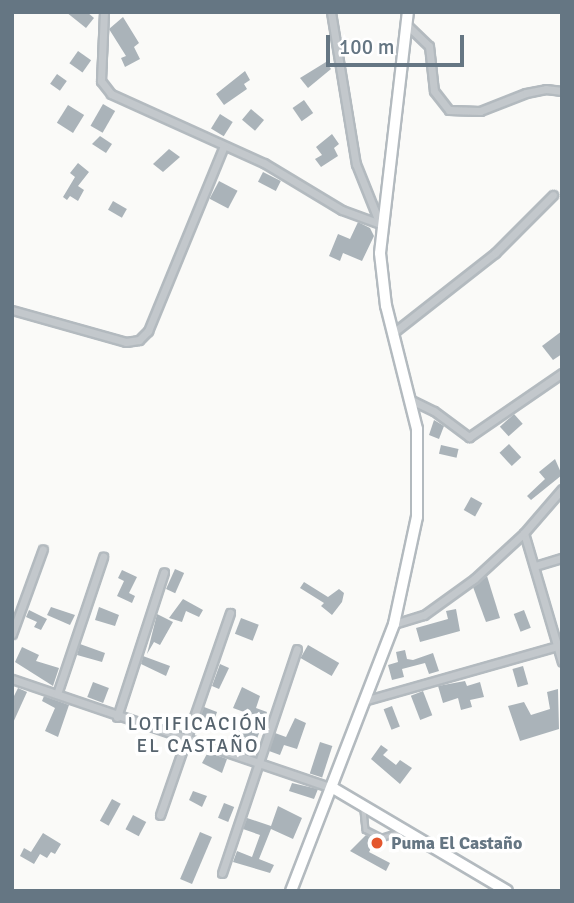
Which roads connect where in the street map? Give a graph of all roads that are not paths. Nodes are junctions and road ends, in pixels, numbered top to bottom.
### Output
1 (104, 12) edge
2 (331, 12) edge
3 (408, 12) edge
4 (407, 25) junction
5 (562, 92) edge
6 (224, 146) junction
7 (553, 195) dead end
8 (380, 224) junction
9 (12, 310) edge
10 (393, 333) junction
11 (562, 373) edge
12 (411, 400) junction
13 (562, 489) edge
14 (524, 533) junction
15 (43, 549) dead end
16 (103, 558) dead end
17 (562, 558) edge
18 (535, 566) junction
19 (164, 572) dead end
20 (230, 613) dead end
21 (394, 624) junction
22 (12, 635) edge
23 (559, 646) edge
24 (297, 649) dead end
25 (562, 662) edge
26 (12, 679) edge
27 (57, 694) junction
28 (367, 700) junction
29 (117, 717) junction
30 (186, 740) junction
31 (258, 761) junction
32 (333, 789) junction
33 (363, 805) junction
34 (160, 816) dead end
35 (407, 830) junction
36 (222, 873) dead end
37 (291, 891) edge
38 (507, 891) edge

1 - 6 street
2 - 8 street
3 - 4 street
4 - 5 street
4 - 8 street
6 - 8 street
6 - 9 street
7 - 10 street
8 - 10 street
10 - 12 street
11 - 12 street
12 - 21 street
13 - 14 street
14 - 18 street
14 - 21 street
15 - 22 street
16 - 27 street
17 - 18 street
18 - 23 street
19 - 29 street
20 - 30 street
21 - 28 street
23 - 25 street
23 - 28 street
24 - 31 street
26 - 27 street
27 - 29 street
28 - 32 street
29 - 30 street
30 - 31 street
30 - 34 street
31 - 32 street
31 - 36 street
32 - 33 street
32 - 37 street
33 - 35 street
33 - 35 lane
35 - 38 street

